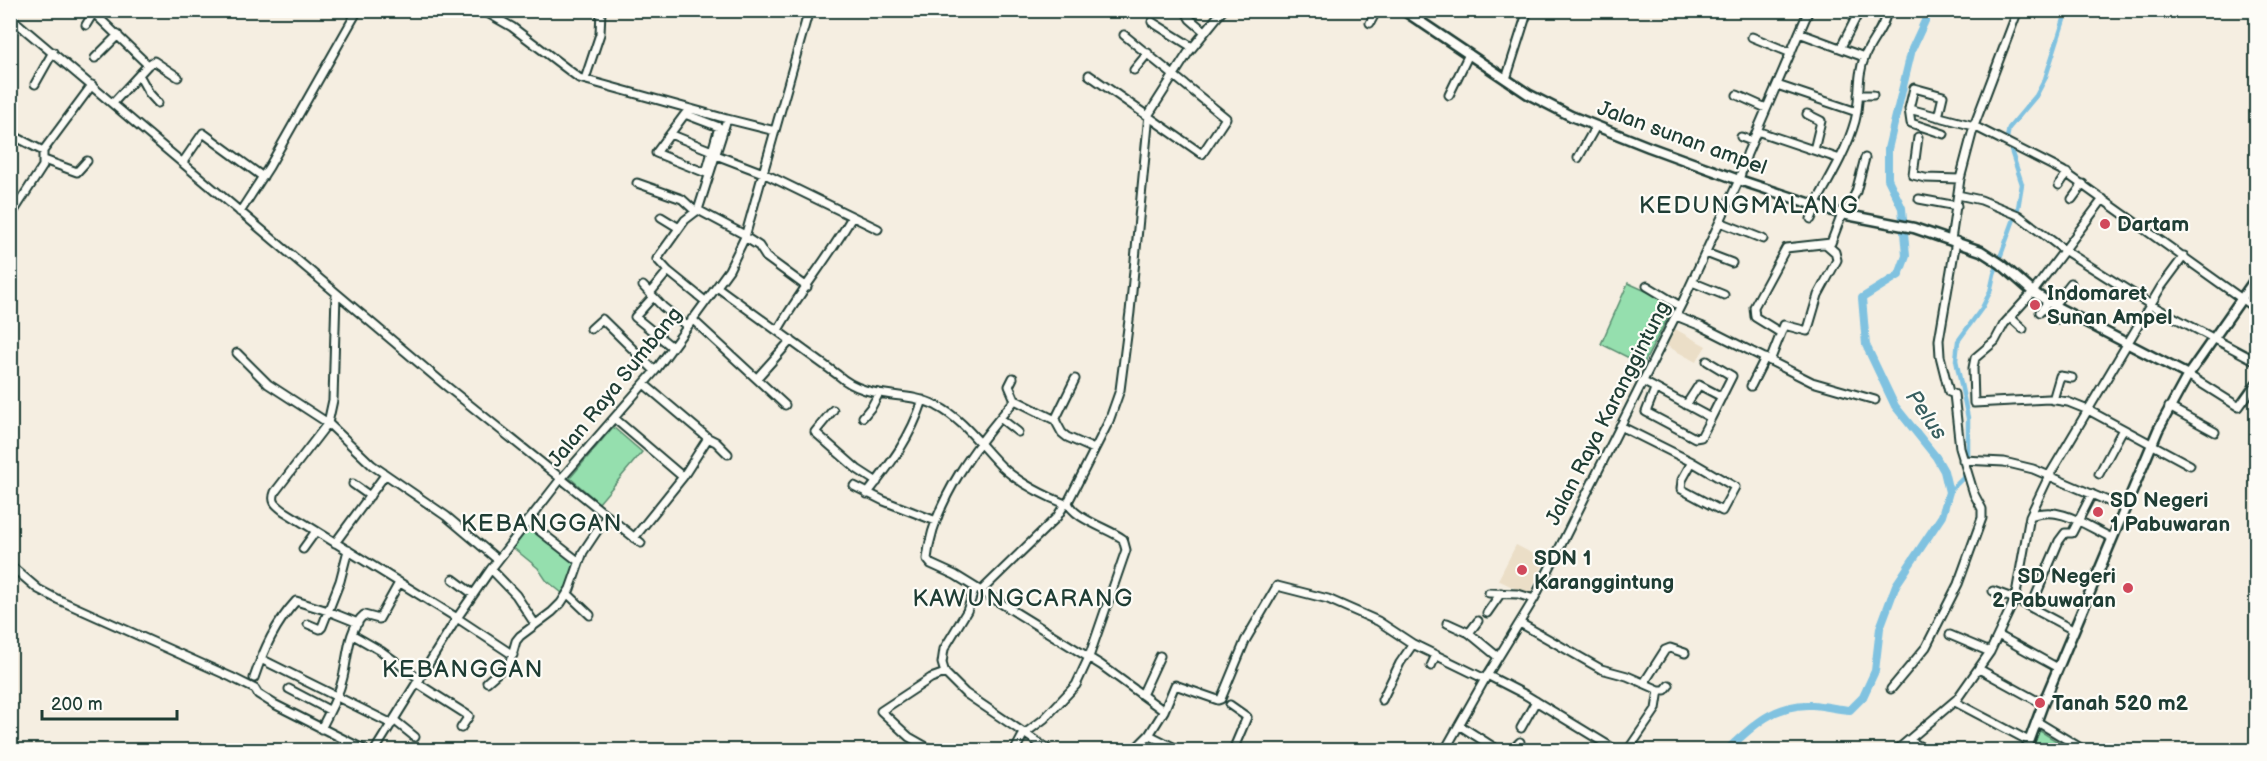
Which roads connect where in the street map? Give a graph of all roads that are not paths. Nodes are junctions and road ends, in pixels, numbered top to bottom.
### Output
1 (358, 10) edge
2 (482, 10) edge
3 (601, 10) edge
4 (809, 10) edge
5 (1185, 10) edge
6 (1223, 10) edge
7 (1377, 10) edge
8 (1528, 10) edge
9 (1809, 10) edge
10 (1860, 10) edge
11 (1887, 10) edge
12 (2018, 10) edge
13 (94, 12) edge
14 (1410, 13) edge
15 (10, 17) edge
16 (1152, 22) dead end
17 (1370, 23) dead end
18 (86, 26) dead end
19 (1205, 32) junction
20 (1799, 33) junction
21 (118, 35) junction
22 (1124, 35) dead end
23 (1752, 37) dead end
24 (1192, 47) junction
25 (1841, 47) junction
26 (53, 52) junction
27 (1148, 53) junction
28 (1791, 53) junction
29 (1469, 54) junction
30 (1864, 57) junction
31 (95, 58) dead end
32 (148, 65) junction
33 (1134, 70) dead end
34 (139, 75) junction
35 (1089, 75) dead end
36 (1173, 75) junction
37 (178, 77) dead end
38 (1506, 79) junction
39 (585, 80) junction
40 (35, 84) dead end
41 (92, 86) junction
42 (1776, 86) junction
43 (1858, 94) junction
44 (1449, 95) dead end
45 (1737, 95) dead end
46 (1872, 95) dead end
47 (113, 103) junction
48 (158, 103) dead end
49 (1766, 108) junction
50 (1909, 109) junction
51 (1857, 112) junction
52 (696, 114) junction
53 (1807, 114) dead end
54 (1148, 116) junction
55 (1938, 117) junction
56 (727, 119) junction
57 (1596, 126) junction
58 (1974, 126) junction
59 (775, 131) junction
60 (1757, 131) junction
61 (10, 134) edge
62 (670, 134) junction
63 (1944, 134) dead end
64 (1741, 137) dead end
65 (1918, 137) dead end
66 (1752, 141) junction
67 (1814, 150) junction
68 (43, 151) junction
69 (714, 153) junction
70 (1578, 158) dead end
71 (1865, 158) dead end
72 (1840, 159) junction
73 (44, 160) junction
74 (87, 161) dead end
75 (183, 162) junction
76 (763, 173) junction
77 (2067, 173) junction
78 (263, 177) junction
79 (1960, 179) junction
80 (1739, 180) junction
81 (637, 183) dead end
82 (2083, 184) junction
83 (2059, 185) dead end
84 (1958, 195) junction
85 (1919, 199) dead end
86 (2072, 199) dead end
87 (2103, 199) junction
88 (1816, 205) junction
89 (1956, 206) junction
90 (697, 210) junction
91 (240, 212) junction
92 (1844, 214) junction
93 (10, 217) edge
94 (661, 217) dead end
95 (852, 217) junction
96 (1811, 219) dead end
97 (1720, 222) junction
98 (679, 228) junction
99 (878, 229) dead end
100 (745, 236) junction
101 (1762, 239) dead end
102 (1954, 241) junction
103 (1827, 245) junction
104 (2064, 250) junction
105 (1706, 253) junction
106 (2184, 256) junction
107 (1732, 263) dead end
108 (668, 271) junction
109 (1692, 282) junction
110 (2255, 282) edge
111 (2071, 283) dead end
112 (644, 286) dead end
113 (1647, 286) dead end
114 (717, 287) junction
115 (807, 287) junction
116 (2033, 292) junction
117 (336, 293) junction
118 (651, 295) junction
119 (1724, 295) dead end
120 (2241, 298) junction
121 (705, 301) junction
122 (2051, 304) junction
123 (2151, 305) junction
124 (1680, 306) junction
125 (2256, 309) edge
126 (2064, 311) junction
127 (2040, 312) dead end
128 (1676, 316) junction
129 (2010, 317) junction
130 (2054, 318) dead end
131 (692, 319) junction
132 (687, 326) junction
133 (591, 329) dead end
134 (2023, 329) dead end
135 (778, 330) junction
136 (1781, 333) junction
137 (2215, 338) junction
138 (791, 340) junction
139 (2128, 344) junction
140 (672, 347) junction
141 (237, 353) dead end
142 (1768, 359) junction
143 (2256, 361) edge
144 (1707, 362) dead end
145 (655, 371) junction
146 (2188, 375) junction
147 (757, 378) junction
148 (1013, 378) dead end
149 (2072, 378) dead end
150 (1075, 379) dead end
151 (1642, 381) junction
152 (2256, 383) edge
153 (644, 384) junction
154 (1751, 386) dead end
155 (1656, 389) junction
156 (879, 393) junction
157 (1722, 397) junction
158 (923, 400) junction
159 (1015, 400) junction
160 (1875, 400) dead end
161 (2053, 400) junction
162 (785, 405) dead end
163 (1686, 405) junction
164 (2169, 407) junction
165 (833, 410) dead end
166 (2088, 410) junction
167 (863, 417) dead end
168 (614, 418) junction
169 (1000, 418) junction
170 (1711, 418) junction
171 (1055, 420) junction
172 (328, 423) junction
173 (1620, 426) junction
174 (2123, 429) junction
175 (1018, 432) dead end
176 (2215, 432) dead end
177 (708, 438) junction
178 (979, 443) junction
179 (2152, 443) junction
180 (1094, 449) junction
181 (728, 454) dead end
182 (1963, 460) junction
183 (1692, 462) junction
184 (2190, 465) dead end
185 (2050, 474) junction
186 (2098, 474) dead end
187 (384, 475) junction
188 (683, 477) junction
189 (560, 480) junction
190 (877, 482) junction
191 (353, 484) dead end
192 (854, 486) dead end
193 (867, 494) junction
194 (2092, 494) junction
195 (370, 496) junction
196 (1067, 505) junction
197 (2124, 508) junction
198 (607, 516) junction
199 (2030, 516) junction
200 (527, 521) junction
201 (936, 521) junction
202 (2079, 523) junction
203 (316, 531) junction
204 (2112, 538) junction
205 (335, 543) junction
206 (303, 549) dead end
207 (348, 550) junction
208 (498, 560) junction
209 (578, 561) junction
210 (10, 565) edge
211 (491, 569) junction
212 (453, 579) dead end
213 (399, 583) junction
214 (978, 590) junction
215 (1993, 591) dead end
216 (1489, 593) dead end
217 (1501, 593) junction
218 (473, 594) junction
219 (568, 594) junction
220 (1534, 599) junction
221 (2015, 599) junction
222 (2031, 607) junction
223 (328, 610) junction
224 (1487, 613) dead end
225 (591, 615) dead end
226 (457, 618) junction
227 (1479, 621) dead end
228 (1520, 622) junction
229 (358, 623) junction
230 (1448, 623) dead end
231 (308, 624) dead end
232 (535, 624) junction
233 (2073, 630) junction
234 (1469, 633) junction
235 (1950, 634) dead end
236 (353, 635) junction
237 (1998, 635) junction
238 (1413, 644) junction
239 (1990, 652) junction
240 (1685, 653) dead end
241 (513, 655) junction
242 (1436, 655) junction
243 (1160, 656) dead end
244 (1089, 657) junction
245 (1498, 657) junction
246 (261, 659) junction
247 (1431, 666) dead end
248 (2058, 668) junction
249 (1979, 669) junction
250 (944, 670) junction
251 (1486, 677) junction
252 (254, 678) dead end
253 (419, 681) junction
254 (487, 682) dead end
255 (1644, 683) junction
256 (1669, 685) dead end
257 (289, 689) dead end
258 (1892, 689) dead end
259 (1659, 690) junction
260 (1142, 695) junction
261 (335, 697) junction
262 (1382, 700) dead end
263 (1536, 700) junction
264 (1955, 702) junction
265 (2043, 704) junction
266 (1230, 705) dead end
267 (329, 711) junction
268 (1164, 711) junction
269 (393, 722) junction
270 (2036, 722) junction
271 (1459, 725) junction
272 (461, 728) dead end
273 (1521, 728) dead end
274 (321, 729) junction
275 (1023, 735) junction
276 (1149, 735) junction
277 (416, 737) dead end
278 (1910, 741) junction
279 (2029, 741) junction
280 (1520, 742) dead end
281 (364, 750) edge
282 (375, 750) edge
283 (932, 750) edge
284 (1015, 750) edge
285 (1049, 750) edge
286 (1134, 750) edge
287 (1176, 750) edge
288 (1233, 750) edge
289 (1445, 750) edge
290 (1498, 750) edge
291 (1512, 750) edge
292 (1616, 750) edge
293 (1628, 750) edge
294 (1897, 750) edge
295 (1927, 750) edge
296 (2026, 750) edge
297 (2085, 750) edge
298 (2092, 750) edge

1 - 78 street
2 - 39 street
3 - 39 street
4 - 59 street, Jalan Raya Sumbang
5 - 19 street
6 - 19 street
7 - 17 street
8 - 38 street
9 - 20 street, Jalan Raya Karanggintung
10 - 25 street
11 - 30 street
12 - 58 street
13 - 18 street
13 - 21 street
14 - 29 main road, Jalan sunan ampel
15 - 26 street
16 - 24 street
19 - 24 street
20 - 25 street
20 - 28 street, Jalan Raya Karanggintung
21 - 31 street
21 - 32 street
22 - 27 street
23 - 28 street
24 - 36 street
25 - 30 street
26 - 40 street
26 - 41 street
27 - 33 street
27 - 36 street
28 - 42 street, Jalan Raya Karanggintung
29 - 38 main road, Jalan sunan ampel
29 - 44 street
30 - 43 street
32 - 34 street
32 - 37 street
34 - 47 street
34 - 48 street
35 - 54 street
36 - 54 street
36 - 54 street
38 - 57 main road, Jalan sunan ampel
39 - 52 street
41 - 47 street
41 - 68 street
42 - 49 street, Jalan Raya Karanggintung
42 - 51 street
43 - 46 street
43 - 51 street
45 - 49 street
47 - 75 street
49 - 60 street, Jalan Raya Karanggintung
50 - 55 street
50 - 55 street
50 - 63 street
51 - 72 street
52 - 56 street
52 - 62 street
52 - 69 street
53 - 67 street
54 - 180 street
55 - 58 street
56 - 59 street
56 - 69 street
57 - 70 street
57 - 80 main road, Jalan sunan ampel
58 - 77 street
58 - 79 street
59 - 76 street, Jalan Raya Sumbang
60 - 66 street, Jalan Raya Karanggintung
60 - 67 street
61 - 68 street
62 - 69 street
62 - 69 street
64 - 66 street
65 - 79 street
66 - 80 street, Jalan Raya Karanggintung
67 - 72 street
68 - 73 street
69 - 76 street
69 - 90 street
71 - 92 street
72 - 88 street
73 - 74 street
73 - 93 street
75 - 78 street
75 - 91 street
76 - 95 street
76 - 100 street, Jalan Raya Sumbang
77 - 82 street
77 - 83 street
78 - 91 street
79 - 84 street
80 - 88 main road, Jalan sunan ampel
80 - 97 street, Jalan Raya Karanggintung
81 - 90 street
82 - 86 street
82 - 87 street
84 - 89 street
84 - 104 street
85 - 89 street
87 - 104 street
87 - 106 street
88 - 92 main road, Jalan sunan ampel
88 - 96 street
89 - 102 street
90 - 98 street
90 - 100 street
91 - 117 street
92 - 102 main road, Jalan sunan ampel
92 - 103 street
94 - 98 street
95 - 99 street
95 - 115 street
97 - 101 street
97 - 105 street, Jalan Raya Karanggintung
98 - 108 street
100 - 114 street, Jalan Raya Sumbang
100 - 115 street
102 - 116 main road, Jalan sunan ampel
102 - 182 street
103 - 136 street
103 - 136 street
104 - 116 street
104 - 123 street
105 - 107 street
105 - 109 street, Jalan Raya Karanggintung
106 - 120 street
106 - 123 street
108 - 118 street
108 - 121 street
109 - 119 street
109 - 124 street, Jalan Raya Karanggintung
110 - 120 main road
111 - 122 street
112 - 118 street
113 - 124 street
114 - 121 street, Jalan Raya Sumbang
114 - 135 street
115 - 135 street
116 - 122 main road, Jalan sunan ampel
116 - 129 street
117 - 172 street
117 - 189 street
118 - 132 street
118 - 140 street
120 - 125 street
120 - 137 main road
121 - 131 street, Jalan Raya Sumbang
122 - 126 main road, Jalan sunan ampel
122 - 127 street
123 - 137 street
123 - 139 street
124 - 128 street, Jalan Raya Karanggintung
126 - 130 street
126 - 139 main road, Jalan sunan ampel
128 - 142 street
128 - 151 street, Jalan Raya Karanggintung
129 - 134 street
129 - 161 street
131 - 132 street, Jalan Raya Sumbang
131 - 147 street
132 - 140 street, Jalan Raya Sumbang
133 - 145 street
135 - 138 street
136 - 142 street
137 - 143 street
137 - 146 main road
138 - 147 street
138 - 156 street
139 - 146 main road, Jalan sunan ampel
139 - 166 street
140 - 145 street, Jalan Raya Sumbang
141 - 172 street
142 - 154 street
142 - 160 street
144 - 157 street
145 - 153 street, Jalan Raya Sumbang
146 - 152 street
146 - 164 main road
147 - 162 street
148 - 159 street
149 - 161 street
150 - 171 street
151 - 155 street
151 - 173 street, Jalan Raya Karanggintung
153 - 168 street, Jalan Raya Sumbang
153 - 177 street
155 - 163 street
155 - 170 street
156 - 158 street
156 - 167 street
157 - 163 street
157 - 170 street
158 - 178 street
158 - 190 street
159 - 169 street
159 - 171 street
161 - 166 street
163 - 170 street
164 - 176 street
164 - 179 main road
165 - 190 street
166 - 174 street
166 - 185 street
168 - 188 street
168 - 189 street, Jalan Raya Sumbang
169 - 175 street
169 - 178 street
171 - 180 street
172 - 187 street
172 - 203 street
173 - 183 street
173 - 220 street, Jalan Raya Karanggintung
174 - 179 street
174 - 186 street
177 - 181 street
177 - 188 street
178 - 196 street
178 - 201 street
179 - 184 street
179 - 197 main road
180 - 196 street
182 - 185 street
182 - 258 street
183 - 183 street
185 - 194 street
185 - 199 street
187 - 195 street
187 - 208 street
188 - 198 street
189 - 198 street
189 - 200 street, Jalan Raya Sumbang
190 - 193 street
191 - 195 street
192 - 193 street
193 - 201 street
194 - 197 street
194 - 202 street
195 - 205 street
196 - 214 street
196 - 244 street
197 - 204 main road
198 - 209 street
199 - 202 street
199 - 221 street
200 - 208 street, Jalan Raya Sumbang
200 - 209 street
201 - 214 street
202 - 204 street
202 - 222 street
203 - 205 street
203 - 206 street
204 - 233 main road
205 - 207 street
207 - 213 street
207 - 223 street
208 - 211 street, Jalan Raya Sumbang
209 - 219 street
210 - 274 street
211 - 218 street, Jalan Raya Sumbang
211 - 232 street
212 - 218 street
213 - 226 street
213 - 229 street
214 - 244 street
214 - 250 street
215 - 221 street
216 - 217 street
217 - 220 street
217 - 224 street
218 - 226 street, Jalan Raya Sumbang
219 - 225 street
219 - 232 street
220 - 228 street, Jalan Raya Karanggintung
221 - 222 street
221 - 237 street
222 - 233 street
223 - 229 street
223 - 231 street
223 - 246 street
226 - 241 street
226 - 253 street, Jalan Raya Sumbang
227 - 234 street
228 - 245 street, Jalan Raya Karanggintung
228 - 255 street
229 - 236 street
230 - 234 street
232 - 241 street
233 - 248 main road
234 - 245 street
235 - 239 street
236 - 253 street
236 - 261 street
237 - 239 street
237 - 248 street
238 - 242 street
238 - 262 street
238 - 268 street
239 - 249 street
240 - 255 street
241 - 254 street
242 - 247 street
242 - 251 street
243 - 260 street
244 - 260 street
244 - 275 street
245 - 251 street, Jalan Raya Karanggintung
246 - 252 street
246 - 261 street
248 - 265 main road
249 - 264 street
249 - 265 street
250 - 275 street
250 - 283 street
251 - 263 street
251 - 271 street, Jalan Raya Karanggintung
253 - 269 street, Jalan Raya Sumbang
253 - 272 street
255 - 259 street
256 - 259 street
257 - 267 street
259 - 293 street
260 - 268 street
261 - 267 street
261 - 269 street
263 - 273 street
263 - 292 street
264 - 278 street
264 - 279 street
265 - 270 main road
266 - 288 street
267 - 274 street
268 - 276 street
269 - 277 street
269 - 282 street, Jalan Raya Sumbang
270 - 279 main road
270 - 297 street
271 - 289 street, Jalan Raya Karanggintung
271 - 290 street
274 - 281 street
275 - 284 street
275 - 285 street
276 - 286 street
276 - 287 street
278 - 294 street
278 - 295 street
279 - 296 main road
280 - 291 street
297 - 298 street

